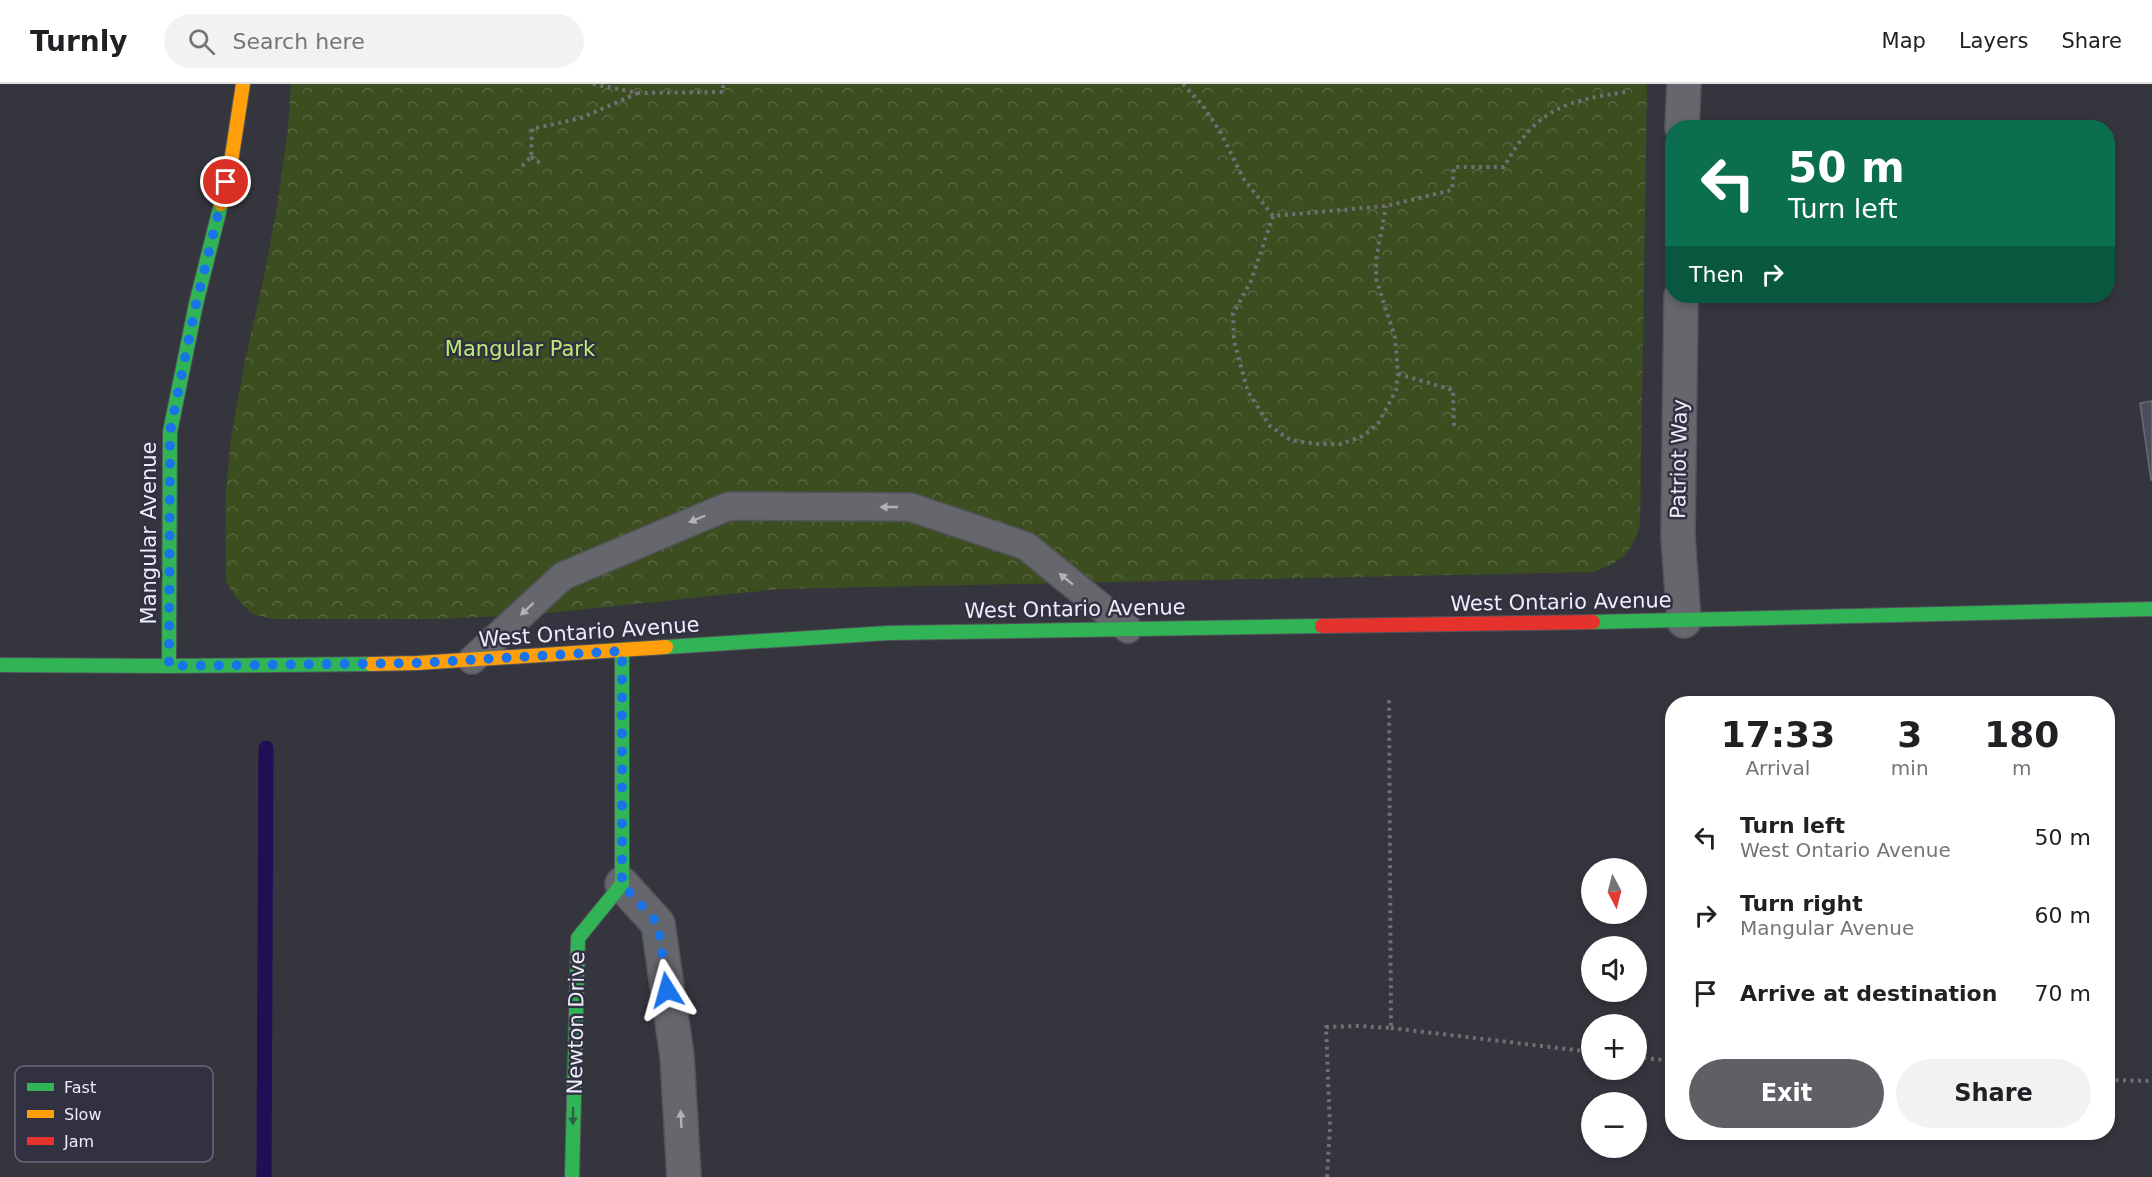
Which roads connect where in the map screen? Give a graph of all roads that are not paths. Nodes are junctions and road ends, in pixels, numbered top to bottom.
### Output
1 (243, 84) edge
2 (1684, 84) edge
3 (1682, 120) edge
4 (1681, 303) edge
5 (2152, 609) edge
6 (1684, 621) junction
7 (1128, 629) junction
8 (622, 651) junction
9 (472, 660) junction
10 (0, 665) edge
11 (169, 666) junction
12 (622, 884) junction
13 (572, 1177) edge
14 (684, 1177) edge

1 - 11 main road, Mangular Avenue
2 - 3 street
4 - 6 street, Patriot Way
5 - 6 main road, West Ontario Avenue
6 - 7 main road, West Ontario Avenue
7 - 8 main road, West Ontario Avenue
7 -> 9 lane
8 - 9 main road, West Ontario Avenue
8 - 12 main road
9 - 11 main road, West Ontario Avenue
10 - 11 main road, West Ontario Avenue
12 -> 13 main road, Newton Drive
14 -> 12 street

